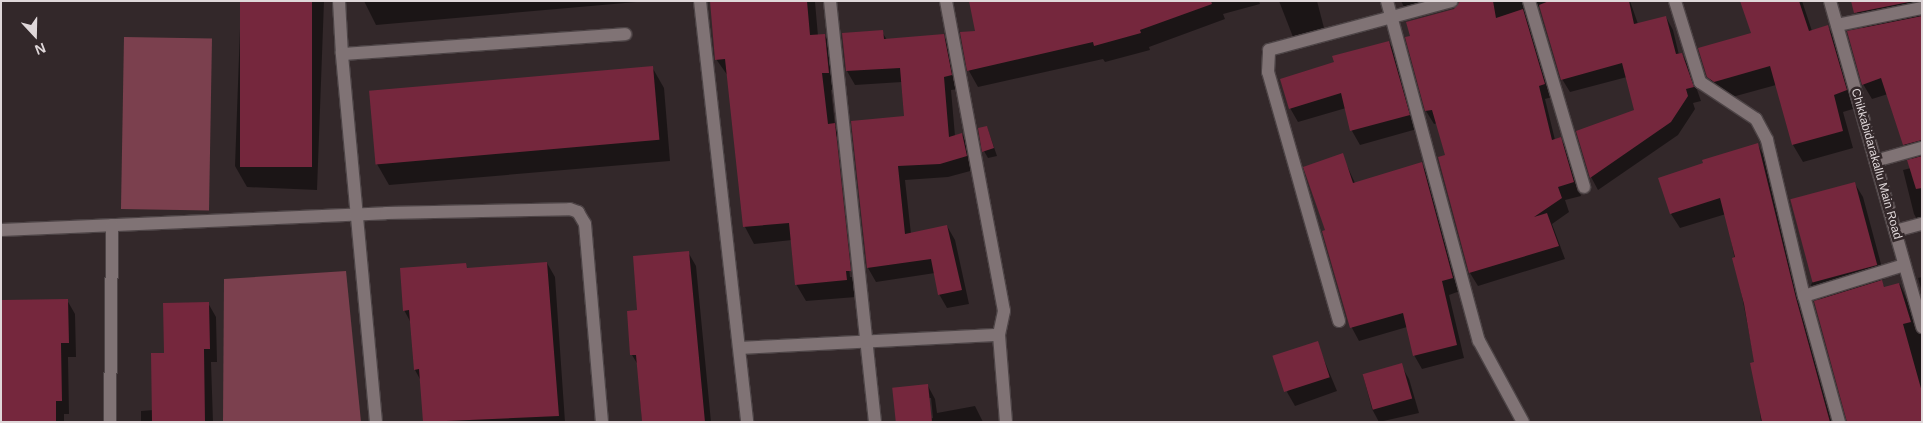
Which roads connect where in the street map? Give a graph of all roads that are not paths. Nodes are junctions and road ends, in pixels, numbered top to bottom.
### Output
1 (339, 1) edge
2 (700, 1) edge
3 (830, 1) edge
4 (946, 1) edge
5 (1387, 1) edge
6 (1452, 1) edge
7 (1529, 1) edge
8 (1675, 1) edge
9 (1830, 1) edge
10 (1922, 8) edge
11 (1391, 17) junction
12 (1837, 25) junction
13 (625, 34) dead end
14 (342, 54) junction
15 (1922, 148) edge
16 (1875, 161) junction
17 (1584, 187) dead end
18 (355, 214) junction
19 (1922, 224) edge
20 (112, 225) junction
21 (1, 230) edge
22 (1894, 230) junction
23 (1904, 265) junction
24 (1804, 296) junction
25 (1339, 320) dead end
26 (1922, 326) edge
27 (999, 335) junction
28 (867, 342) junction
29 (740, 348) junction
30 (110, 422) edge
31 (376, 422) edge
32 (602, 422) edge
33 (747, 422) edge
34 (875, 422) edge
35 (1006, 422) edge
36 (1523, 422) edge
37 (1839, 422) edge

1 - 14 street
2 - 29 street
3 - 28 street
4 - 27 street
5 - 11 street
6 - 11 street
7 - 17 street
8 - 24 street
9 - 12 street, Chikkabidarakallu Main Road
10 - 12 street
11 - 25 street
11 - 36 street
12 - 16 street, Chikkabidarakallu Main Road
13 - 14 street
14 - 18 street
15 - 16 street
16 - 22 street, Chikkabidarakallu Main Road
18 - 20 street
18 - 31 street
18 - 32 street
19 - 22 street
20 - 21 street
20 - 30 street
22 - 23 street, Chikkabidarakallu Main Road
23 - 24 street
23 - 26 street, Chikkabidarakallu Main Road
24 - 37 street
27 - 28 street
27 - 35 street
28 - 29 street
28 - 34 street
29 - 33 street

